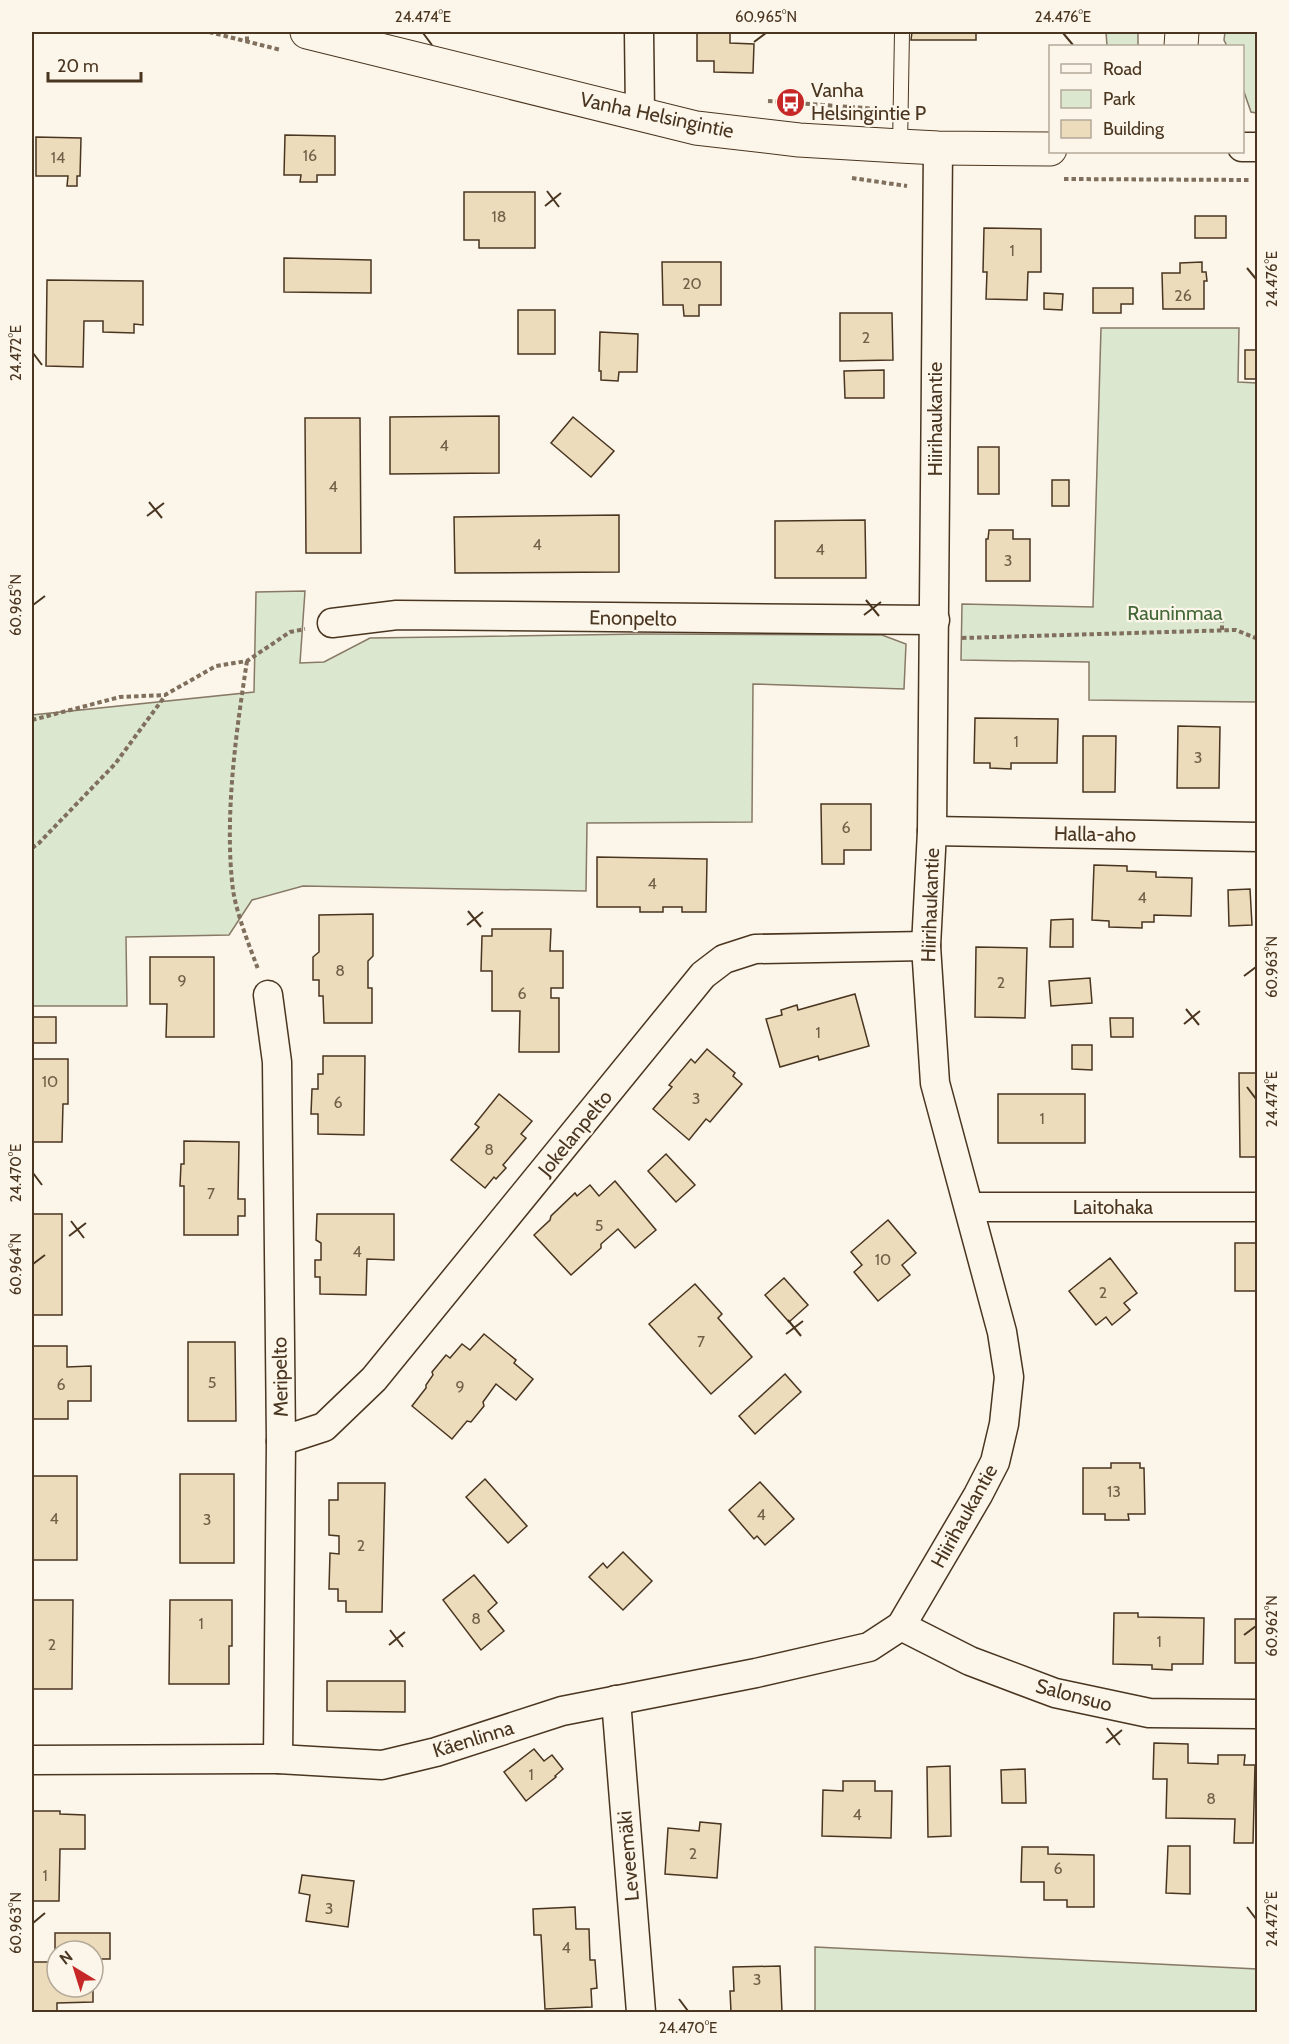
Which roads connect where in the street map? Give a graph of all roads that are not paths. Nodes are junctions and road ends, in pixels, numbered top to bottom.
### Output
1 (307, 32) edge
2 (639, 32) edge
3 (902, 32) edge
4 (640, 113) junction
5 (900, 146) junction
6 (938, 148) junction
7 (1049, 149) edge
8 (332, 623) road end
9 (935, 629) junction
10 (932, 831) junction
11 (1257, 837) edge
12 (926, 946) junction
13 (268, 995) road end
14 (969, 1207) junction
15 (1257, 1207) edge
16 (281, 1441) junction
17 (901, 1626) junction
18 (616, 1700) junction
19 (1257, 1714) edge
20 (278, 1759) junction
21 (32, 1760) edge
22 (641, 2013) edge

1 - 4 street, Vanha Helsingintie
2 - 4 street
3 - 5 lane
4 - 5 street, Vanha Helsingintie
5 - 6 street, Vanha Helsingintie
6 - 7 street, Vanha Helsingintie
6 - 9 street, Hiirihaukantie
8 - 9 street, Enonpelto
9 - 10 street, Hiirihaukantie
10 - 11 street, Halla-aho
10 - 12 street, Hiirihaukantie
12 - 14 street, Hiirihaukantie
12 - 16 street, Jokelanpelto
13 - 16 street, Meripelto
14 - 15 street, Laitohaka
14 - 17 street, Hiirihaukantie
16 - 20 street, Meripelto
17 - 18 street, Käenlinna
17 - 19 street, Salonsuo
18 - 20 street, Käenlinna
18 - 22 street, Leveemäki
20 - 21 street, Käenlinna

